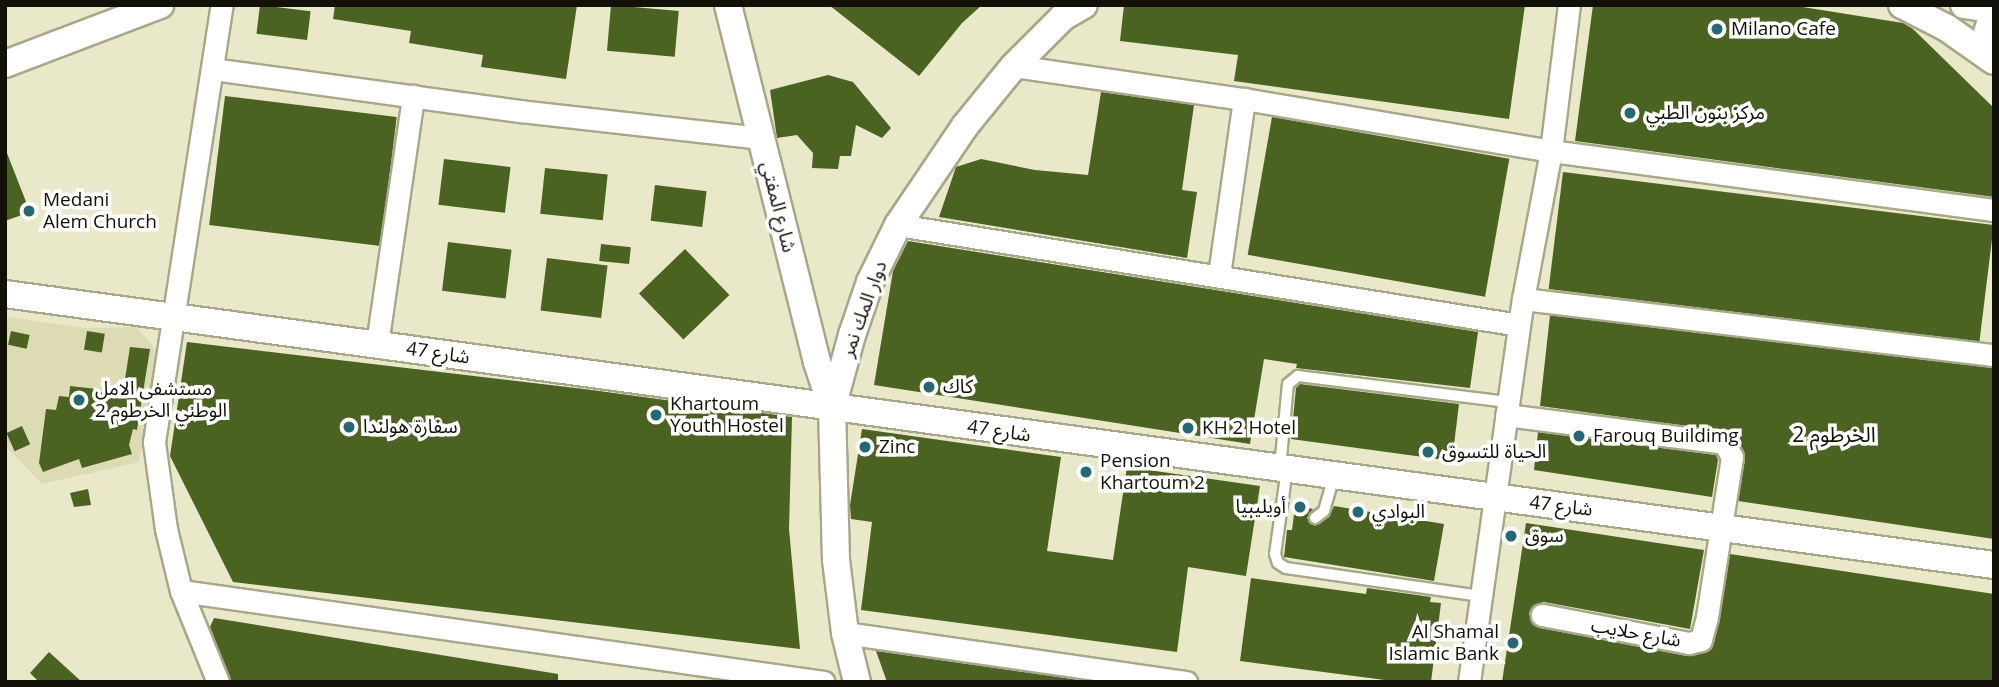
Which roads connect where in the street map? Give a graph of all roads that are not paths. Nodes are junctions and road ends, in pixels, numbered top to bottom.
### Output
1 (160, 5) edge
2 (222, 5) edge
3 (728, 5) edge
4 (1569, 5) edge
5 (1902, 5) edge
6 (1964, 5) edge
7 (1072, 9) edge
8 (1994, 10) edge
9 (1994, 61) edge
10 (5, 64) edge
11 (1014, 66) junction
12 (213, 69) junction
13 (413, 96) junction
14 (1244, 99) junction
15 (761, 138) junction
16 (1551, 151) junction
17 (1994, 210) edge
18 (898, 225) junction
19 (1219, 275) junction
20 (5, 294) edge
21 (1523, 299) junction
22 (175, 318) junction
23 (1519, 325) junction
24 (377, 344) junction
25 (1994, 355) edge
26 (832, 408) junction
27 (1507, 408) junction
28 (1283, 469) junction
29 (1334, 477) junction
30 (1495, 497) junction
31 (1281, 513) junction
32 (1294, 516) dead end
33 (1315, 518) dead end
34 (1721, 527) junction
35 (1994, 565) edge
36 (181, 591) junction
37 (1481, 596) junction
38 (1542, 615) dead end
39 (845, 633) junction
40 (218, 682) edge
41 (824, 682) edge
42 (857, 682) edge
43 (1187, 682) edge
44 (1469, 682) edge

1 - 10 street
2 - 12 street
3 - 15 street, شارع المفتي
4 - 16 street
5 - 9 street
6 - 8 street
7 - 11 street, دوار المك نمر
8 - 9 street
11 - 14 street
11 - 18 street, دوار المك نمر
12 - 13 street
12 - 22 street
13 - 15 street
13 - 24 street
14 - 16 street
14 - 19 street
15 - 26 street, شارع المفتي
16 - 17 street
16 - 21 street
18 - 19 street
18 - 26 street, دوار المك نمر
19 - 23 street
20 - 22 street, شارع 47
21 - 23 street
21 - 25 street
22 - 24 street, شارع 47
22 - 36 street
23 - 27 street
24 - 26 street, شارع 47
26 - 28 street, شارع 47
26 - 39 street, دوار المك نمر
27 - 28 lane
27 - 30 street
27 - 34 street
28 - 29 street, شارع 47
28 - 31 lane
29 - 30 street, شارع 47
29 - 33 lane
30 - 34 street, شارع 47
30 - 37 street
31 - 32 lane
31 - 37 lane
34 - 35 street, شارع 47
34 - 38 street, شارع حلايب
36 - 40 street
36 - 41 street
37 - 44 street
39 - 42 street, دوار المك نمر
39 - 43 street

